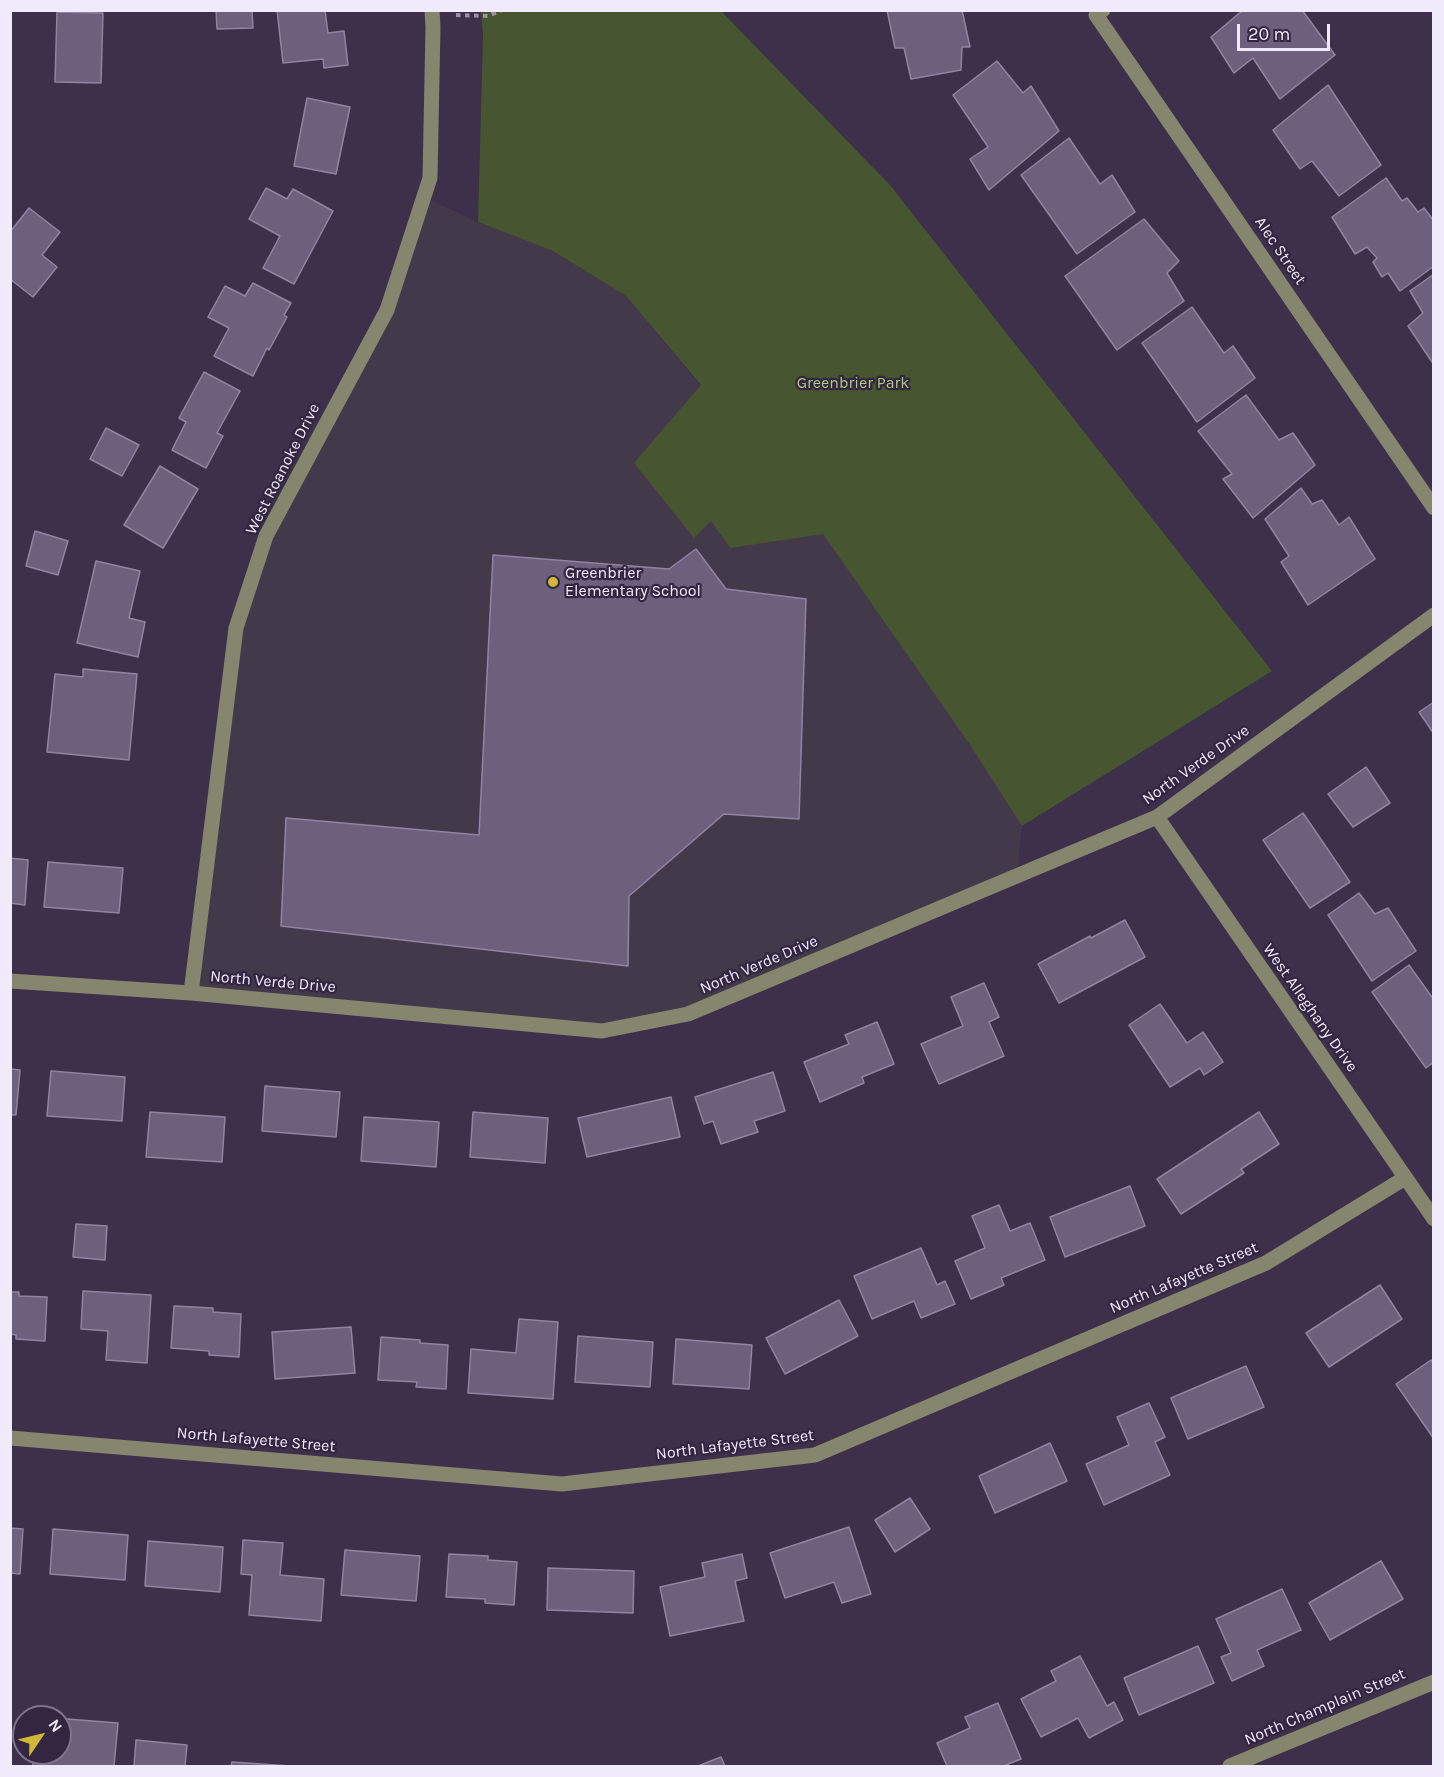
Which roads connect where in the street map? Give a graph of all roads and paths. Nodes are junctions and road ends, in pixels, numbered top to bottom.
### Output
1 (502, 10) edge
2 (432, 13) edge
3 (1100, 13) edge
4 (1434, 508) edge
5 (1434, 615) edge
6 (1157, 817) junction
7 (10, 981) edge
8 (191, 993) junction
9 (1405, 1178) junction
10 (1434, 1219) edge
11 (10, 1438) edge
12 (1434, 1682) edge
13 (1230, 1767) edge

1 - 2 path
2 - 8 street, West Roanoke Drive
3 - 4 street, Alec Street
5 - 6 street, North Verde Drive
6 - 8 street, North Verde Drive
6 - 9 street, West Alleghany Drive
7 - 8 street, North Verde Drive
9 - 10 street, West Alleghany Drive
9 - 11 street, North Lafayette Street
12 - 13 street, North Champlain Street

